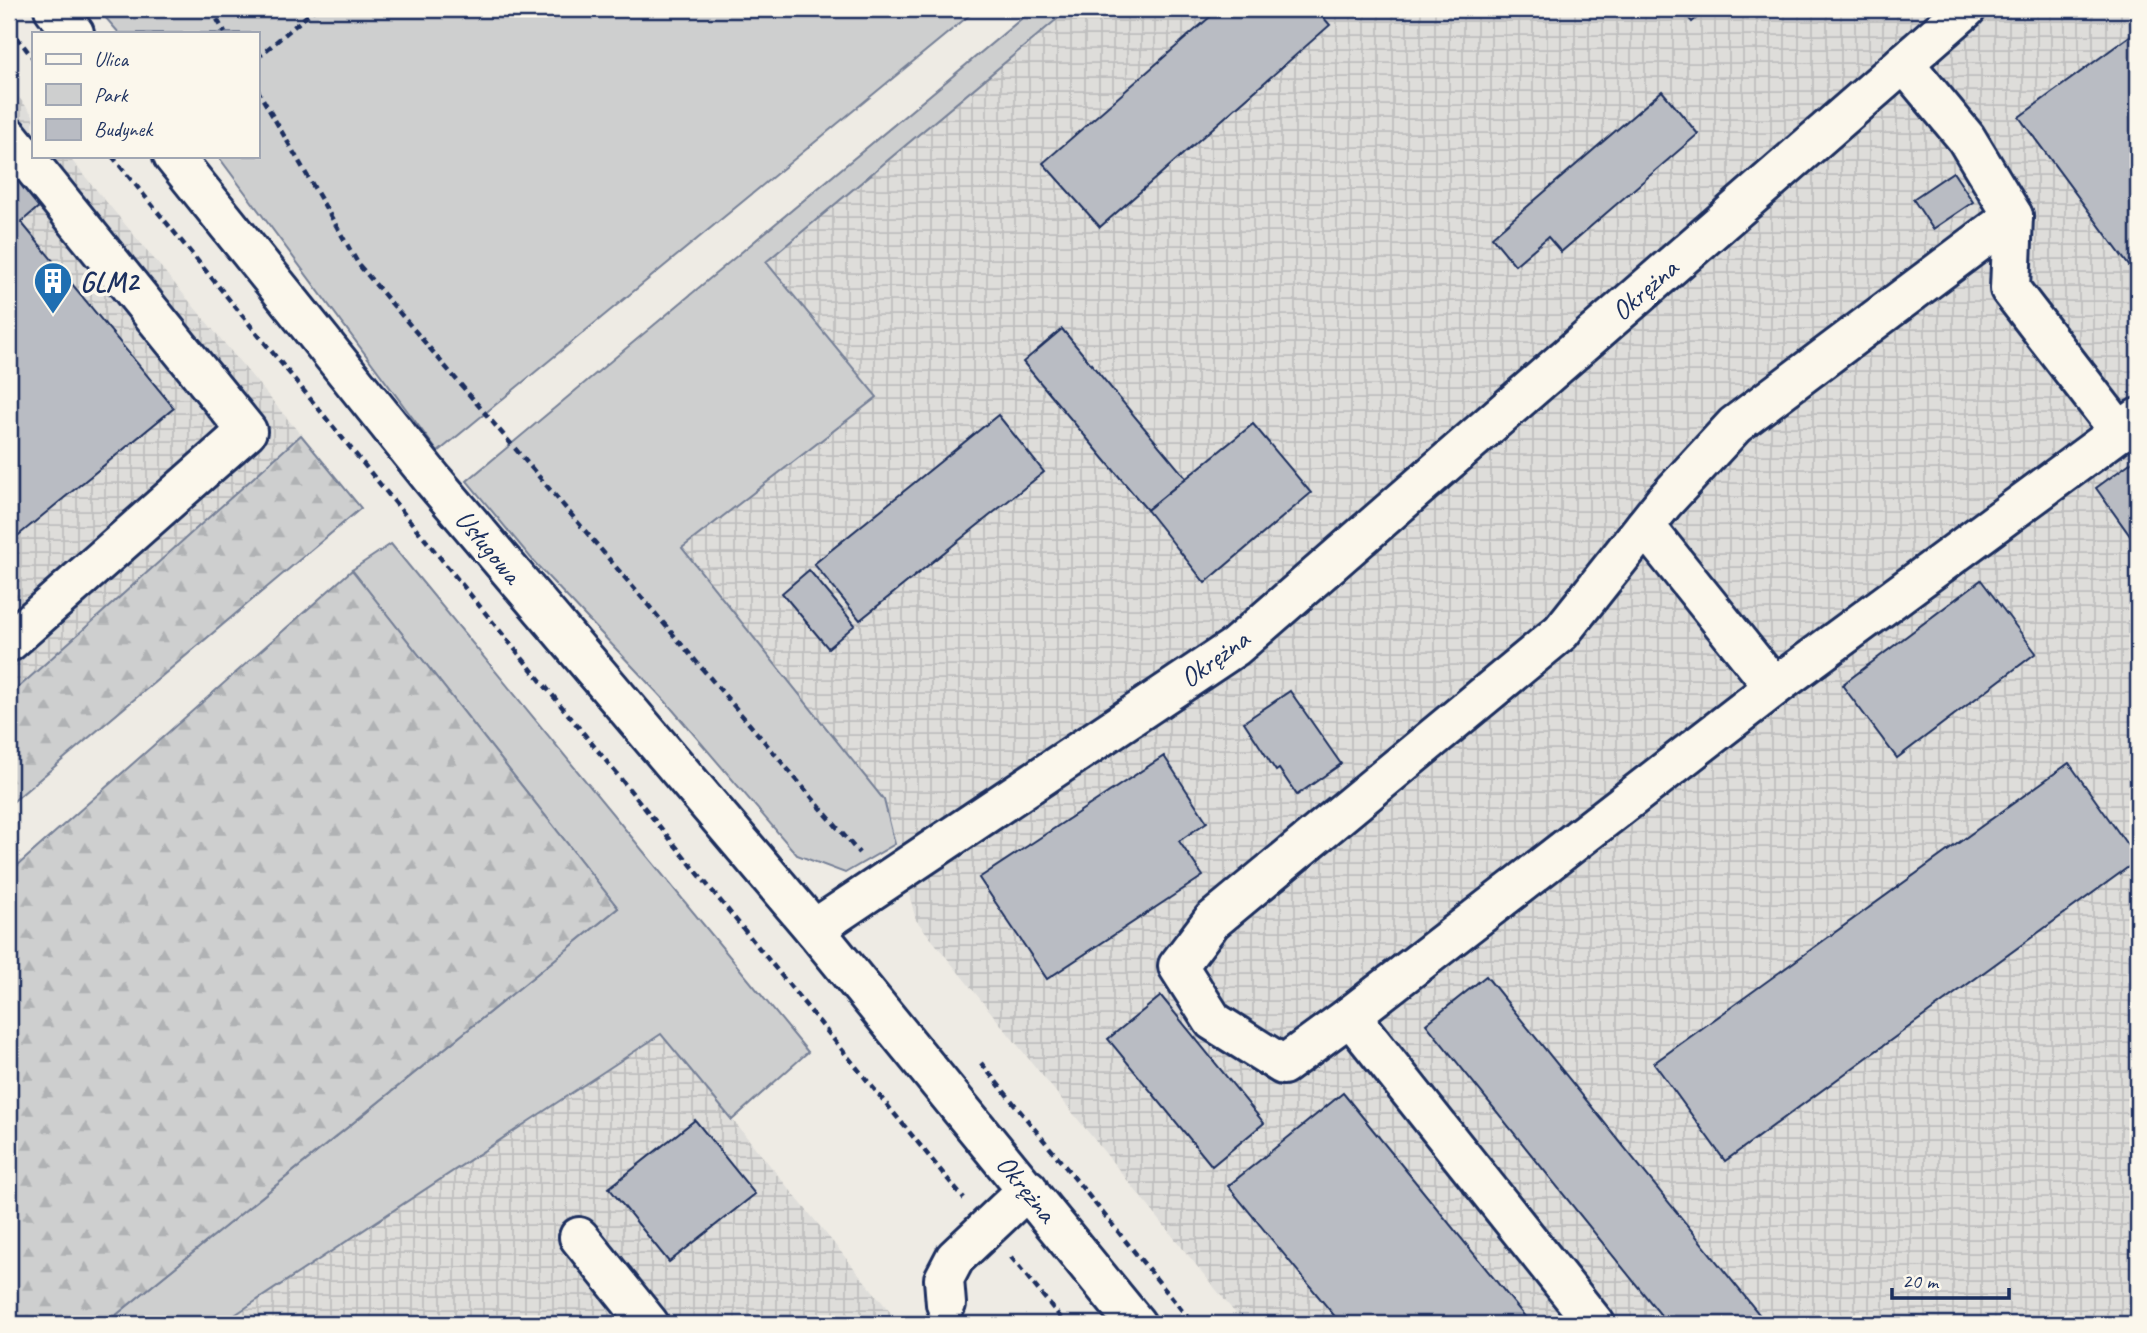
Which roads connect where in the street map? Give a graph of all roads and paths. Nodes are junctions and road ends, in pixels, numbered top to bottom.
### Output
1 (54, 9) edge
2 (211, 9) edge
3 (315, 9) edge
4 (1966, 9) edge
5 (9, 27) edge
6 (73, 32) edge
7 (224, 32) edge
8 (259, 56) edge
9 (32, 57) edge
10 (1904, 63) junction
11 (259, 92) edge
12 (9, 137) edge
13 (115, 158) edge
14 (175, 158) edge
15 (2013, 216) junction
16 (2129, 425) edge
17 (1645, 526) junction
18 (9, 642) edge
19 (1774, 687) junction
20 (885, 883) junction
21 (814, 929) junction
22 (1350, 1016) junction
23 (981, 1063) dead end
24 (1028, 1189) junction
25 (988, 1228) junction
26 (579, 1237) dead end
27 (946, 1304) dead end
28 (649, 1324) edge
29 (1066, 1324) edge
30 (1136, 1324) edge
31 (1193, 1324) edge
32 (1595, 1324) edge

1 - 6 street
2 - 7 path
3 - 8 path
4 - 10 street, Okrężna
5 - 9 path
10 - 15 street
10 - 20 street, Okrężna
11 - 20 path
12 - 18 street
13 - 25 path
14 - 21 street, Usługowa
15 - 16 street
15 - 17 street
16 - 19 street
17 - 19 street
17 - 22 street
19 - 22 street
20 - 21 street, Okrężna
21 - 24 street, Okrężna
22 - 32 street
23 - 31 path
24 - 25 street
24 - 30 street, Okrężna
25 - 27 street
25 - 29 path
26 - 28 street

